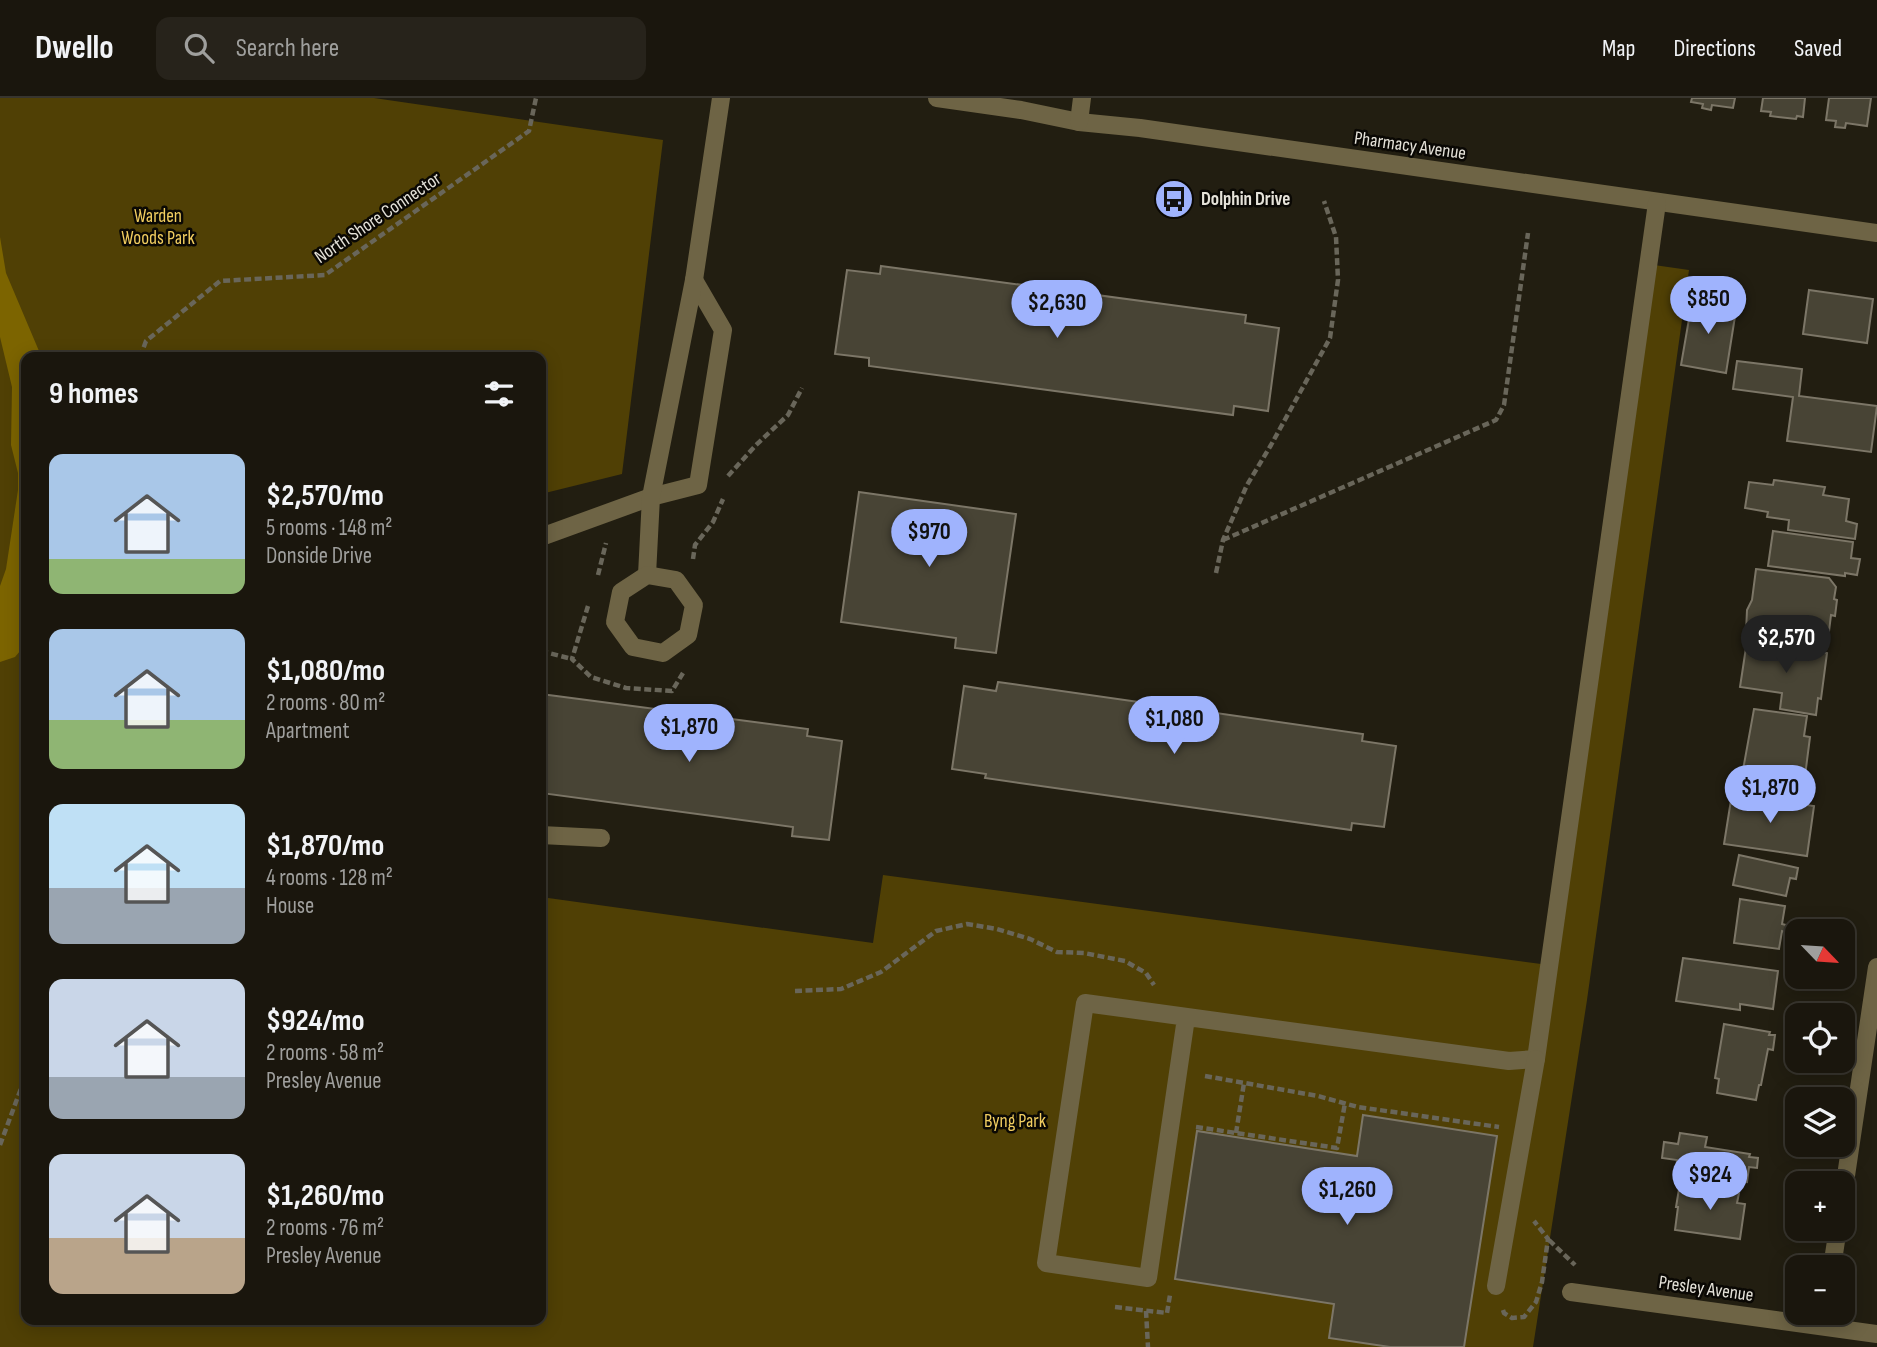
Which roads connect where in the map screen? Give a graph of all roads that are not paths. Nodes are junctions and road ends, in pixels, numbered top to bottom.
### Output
1 (721, 98) edge
2 (937, 98) edge
3 (1082, 98) edge
4 (1079, 122) junction
5 (1657, 203) junction
6 (1877, 233) edge
7 (694, 280) junction
8 (651, 497) junction
9 (546, 535) edge
10 (647, 575) junction
11 (546, 835) edge
12 (601, 838) dead end
13 (1877, 967) edge
14 (1186, 1018) junction
15 (1536, 1059) junction
16 (1847, 1171) edge
17 (1496, 1286) road end
18 (1571, 1292) dead end
19 (1785, 1316) edge
20 (1842, 1325) edge
21 (1877, 1334) edge

1 - 7 street
2 - 4 street, Pharmacy Avenue
3 - 4 street
4 - 5 street, Pharmacy Avenue
5 - 6 street, Pharmacy Avenue
5 - 15 street
7 - 8 street
7 - 8 street
8 - 9 street
8 - 10 street
10 - 10 street
11 - 12 street
13 - 16 street
14 - 14 street
14 - 15 street
15 - 17 street
18 - 19 street, Presley Avenue
20 - 21 street, Presley Avenue

